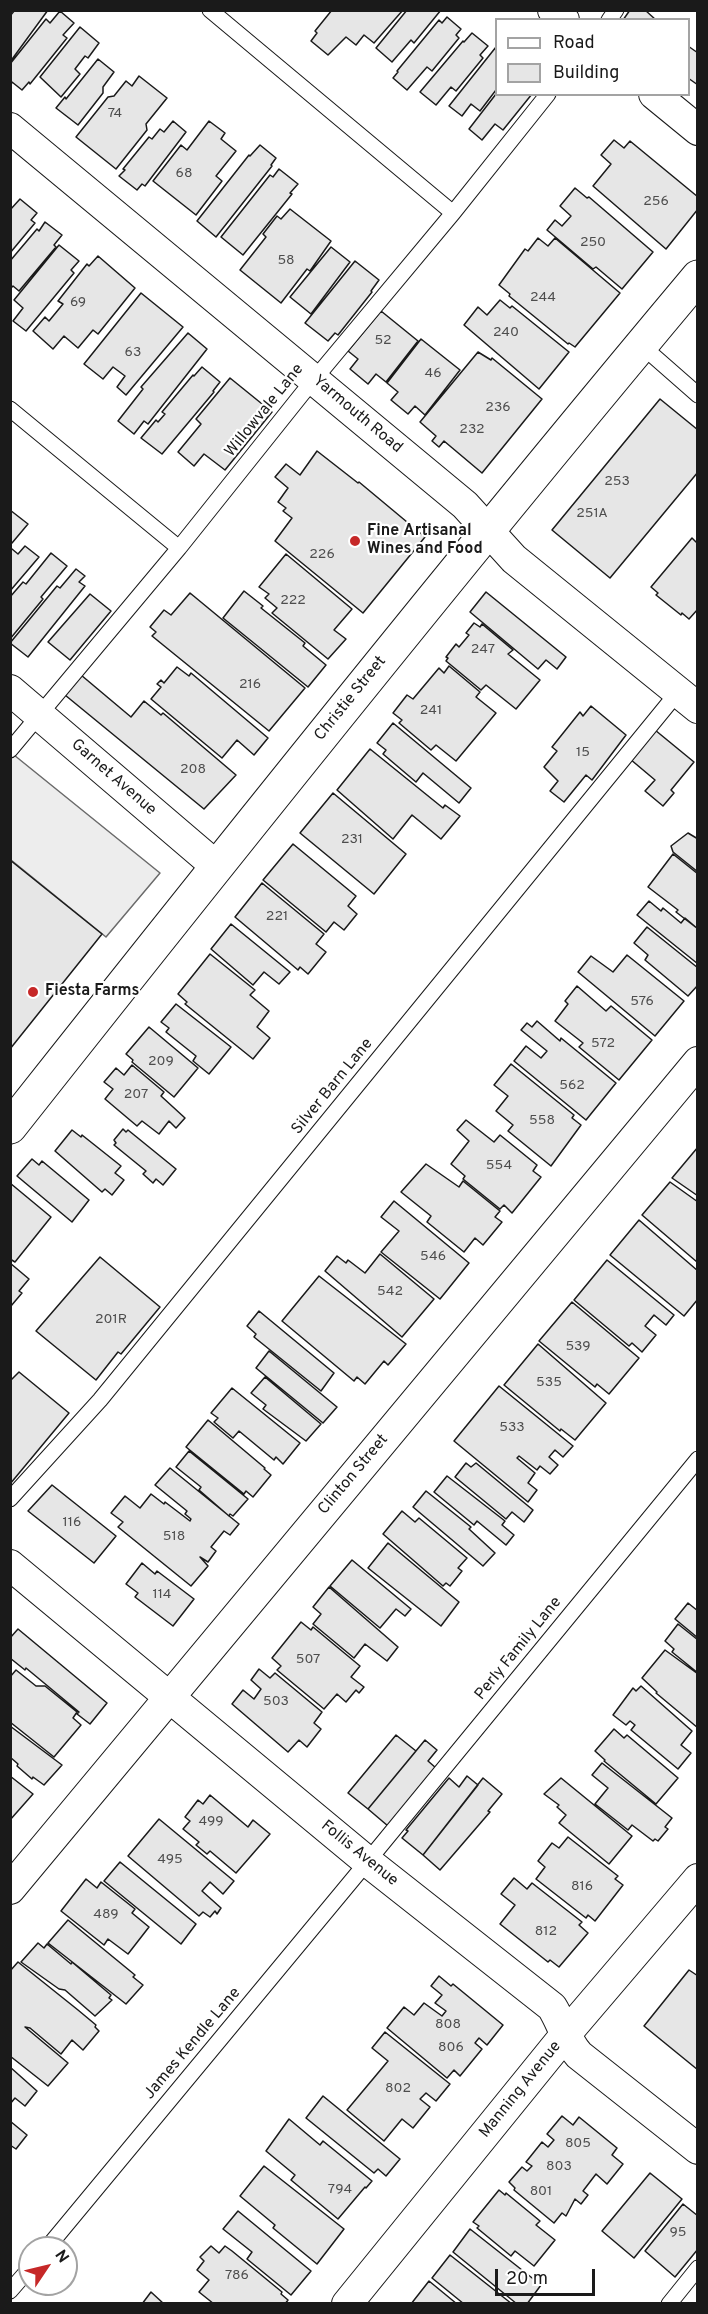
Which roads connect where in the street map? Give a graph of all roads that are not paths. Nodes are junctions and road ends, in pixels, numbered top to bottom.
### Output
1 (210, 10) edge
2 (546, 96) edge
3 (656, 96) edge
4 (10, 128) edge
5 (698, 130) edge
6 (453, 213) junction
7 (698, 277) edge
8 (641, 345) junction
9 (314, 379) junction
10 (698, 394) edge
11 (10, 409) edge
12 (489, 529) junction
13 (179, 548) junction
14 (10, 690) edge
15 (688, 700) edge
16 (40, 714) junction
17 (10, 750) edge
18 (216, 866) junction
19 (698, 1062) edge
20 (10, 1127) edge
21 (698, 1459) edge
22 (10, 1499) edge
23 (10, 1564) edge
24 (170, 1696) junction
25 (368, 1862) junction
26 (698, 1879) edge
27 (10, 1889) edge
28 (566, 2034) junction
29 (698, 2150) edge
30 (57, 2236) edge
31 (698, 2268) edge
32 (347, 2304) edge
33 (669, 2304) edge

1 - 6 lane
2 - 6 lane, Willowvale Lane
3 - 5 street
4 - 9 street, Yarmouth Road
6 - 9 lane, Willowvale Lane
7 - 8 street, Christie Street
8 - 10 lane
8 - 12 street, Christie Street
9 - 12 street, Yarmouth Road
9 - 13 lane, Willowvale Lane
11 - 13 lane
12 - 15 street, Yarmouth Road
12 - 18 street, Christie Street
13 - 16 lane, Willowvale Lane
14 - 16 street, Garnet Avenue
15 - 22 lane, Silver Barn Lane
16 - 17 lane, Willowvale Lane
16 - 18 street, Garnet Avenue
18 - 20 street, Christie Street
19 - 24 street, Clinton Street
21 - 25 lane, Perly Family Lane
23 - 24 street, Follis Avenue
24 - 25 street, Follis Avenue
24 - 27 street, Clinton Street
25 - 28 street, Follis Avenue
25 - 30 lane, James Kendle Lane
26 - 28 street, Manning Avenue
28 - 29 street, Follis Avenue
28 - 32 street, Manning Avenue
31 - 33 lane

